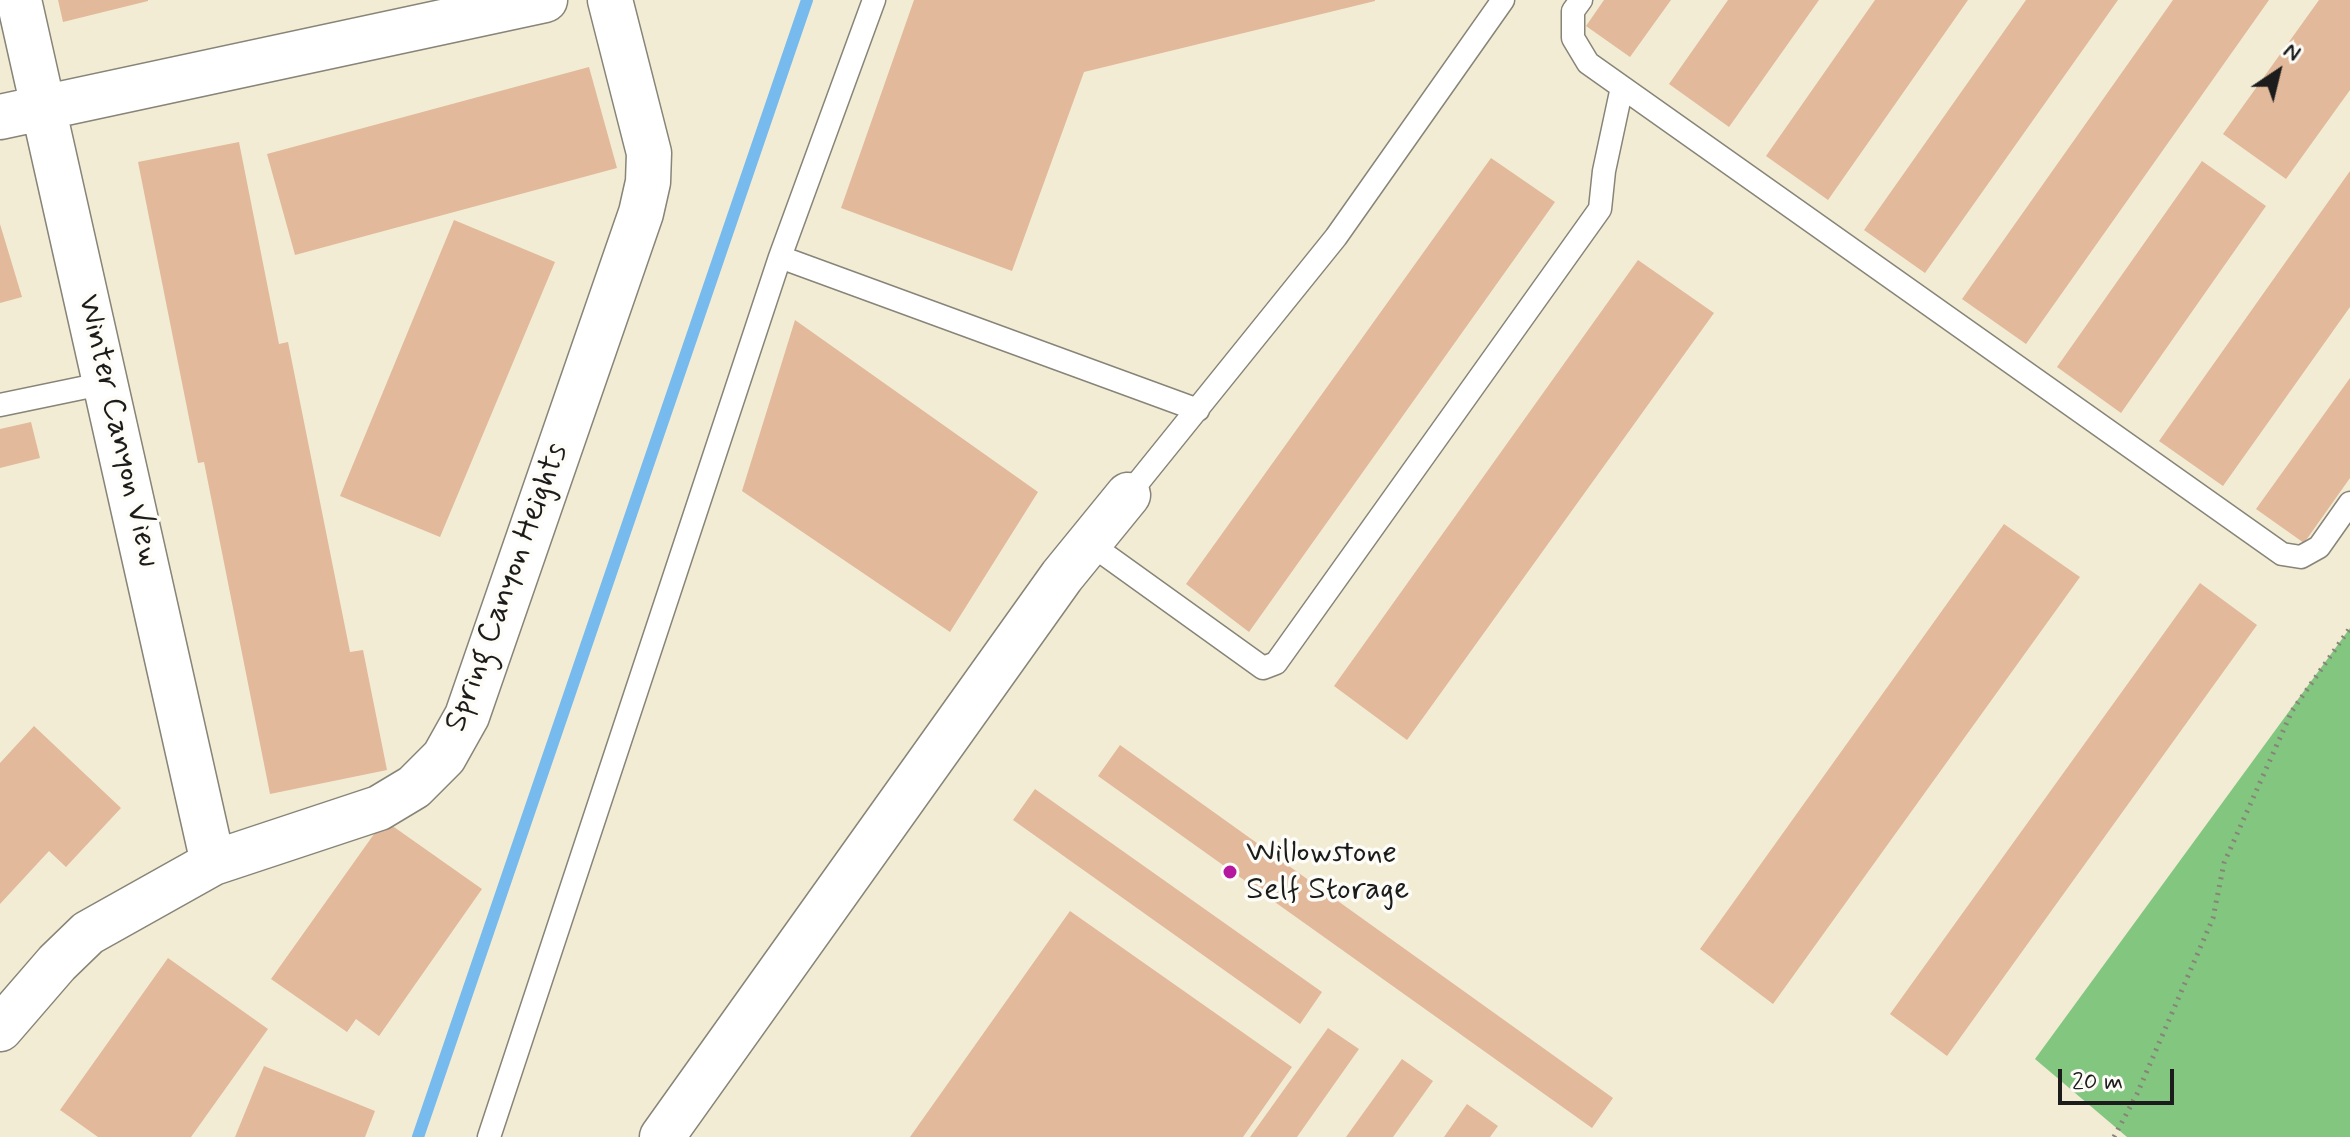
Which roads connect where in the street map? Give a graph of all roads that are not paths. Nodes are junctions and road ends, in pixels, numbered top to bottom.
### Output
1 (19, 0) edge
2 (545, 0) edge
3 (610, 0) edge
4 (874, 0) edge
5 (1503, 0) edge
6 (1581, 0) edge
7 (434, 12) edge
8 (1622, 87) junction
9 (44, 106) junction
10 (0, 117) edge
11 (780, 257) junction
12 (106, 383) junction
13 (0, 405) edge
14 (1198, 410) junction
15 (1128, 495) joint
16 (2350, 503) edge
17 (1089, 543) junction
18 (213, 863) junction
19 (0, 1029) edge
20 (489, 1137) edge
21 (662, 1137) edge

1 - 9 street, Winter Canyon View
2 - 7 street
3 - 18 street, Spring Canyon Heights
4 - 11 lane
5 - 14 lane
6 - 8 lane
7 - 9 street
8 - 16 lane
8 - 17 lane
9 - 10 street
9 - 12 street, Winter Canyon View
11 - 14 lane
11 - 20 lane
12 - 13 lane
12 - 18 street, Winter Canyon View
14 - 15 lane
15 - 17 street
17 - 21 street
18 - 19 street, Spring Canyon Heights

